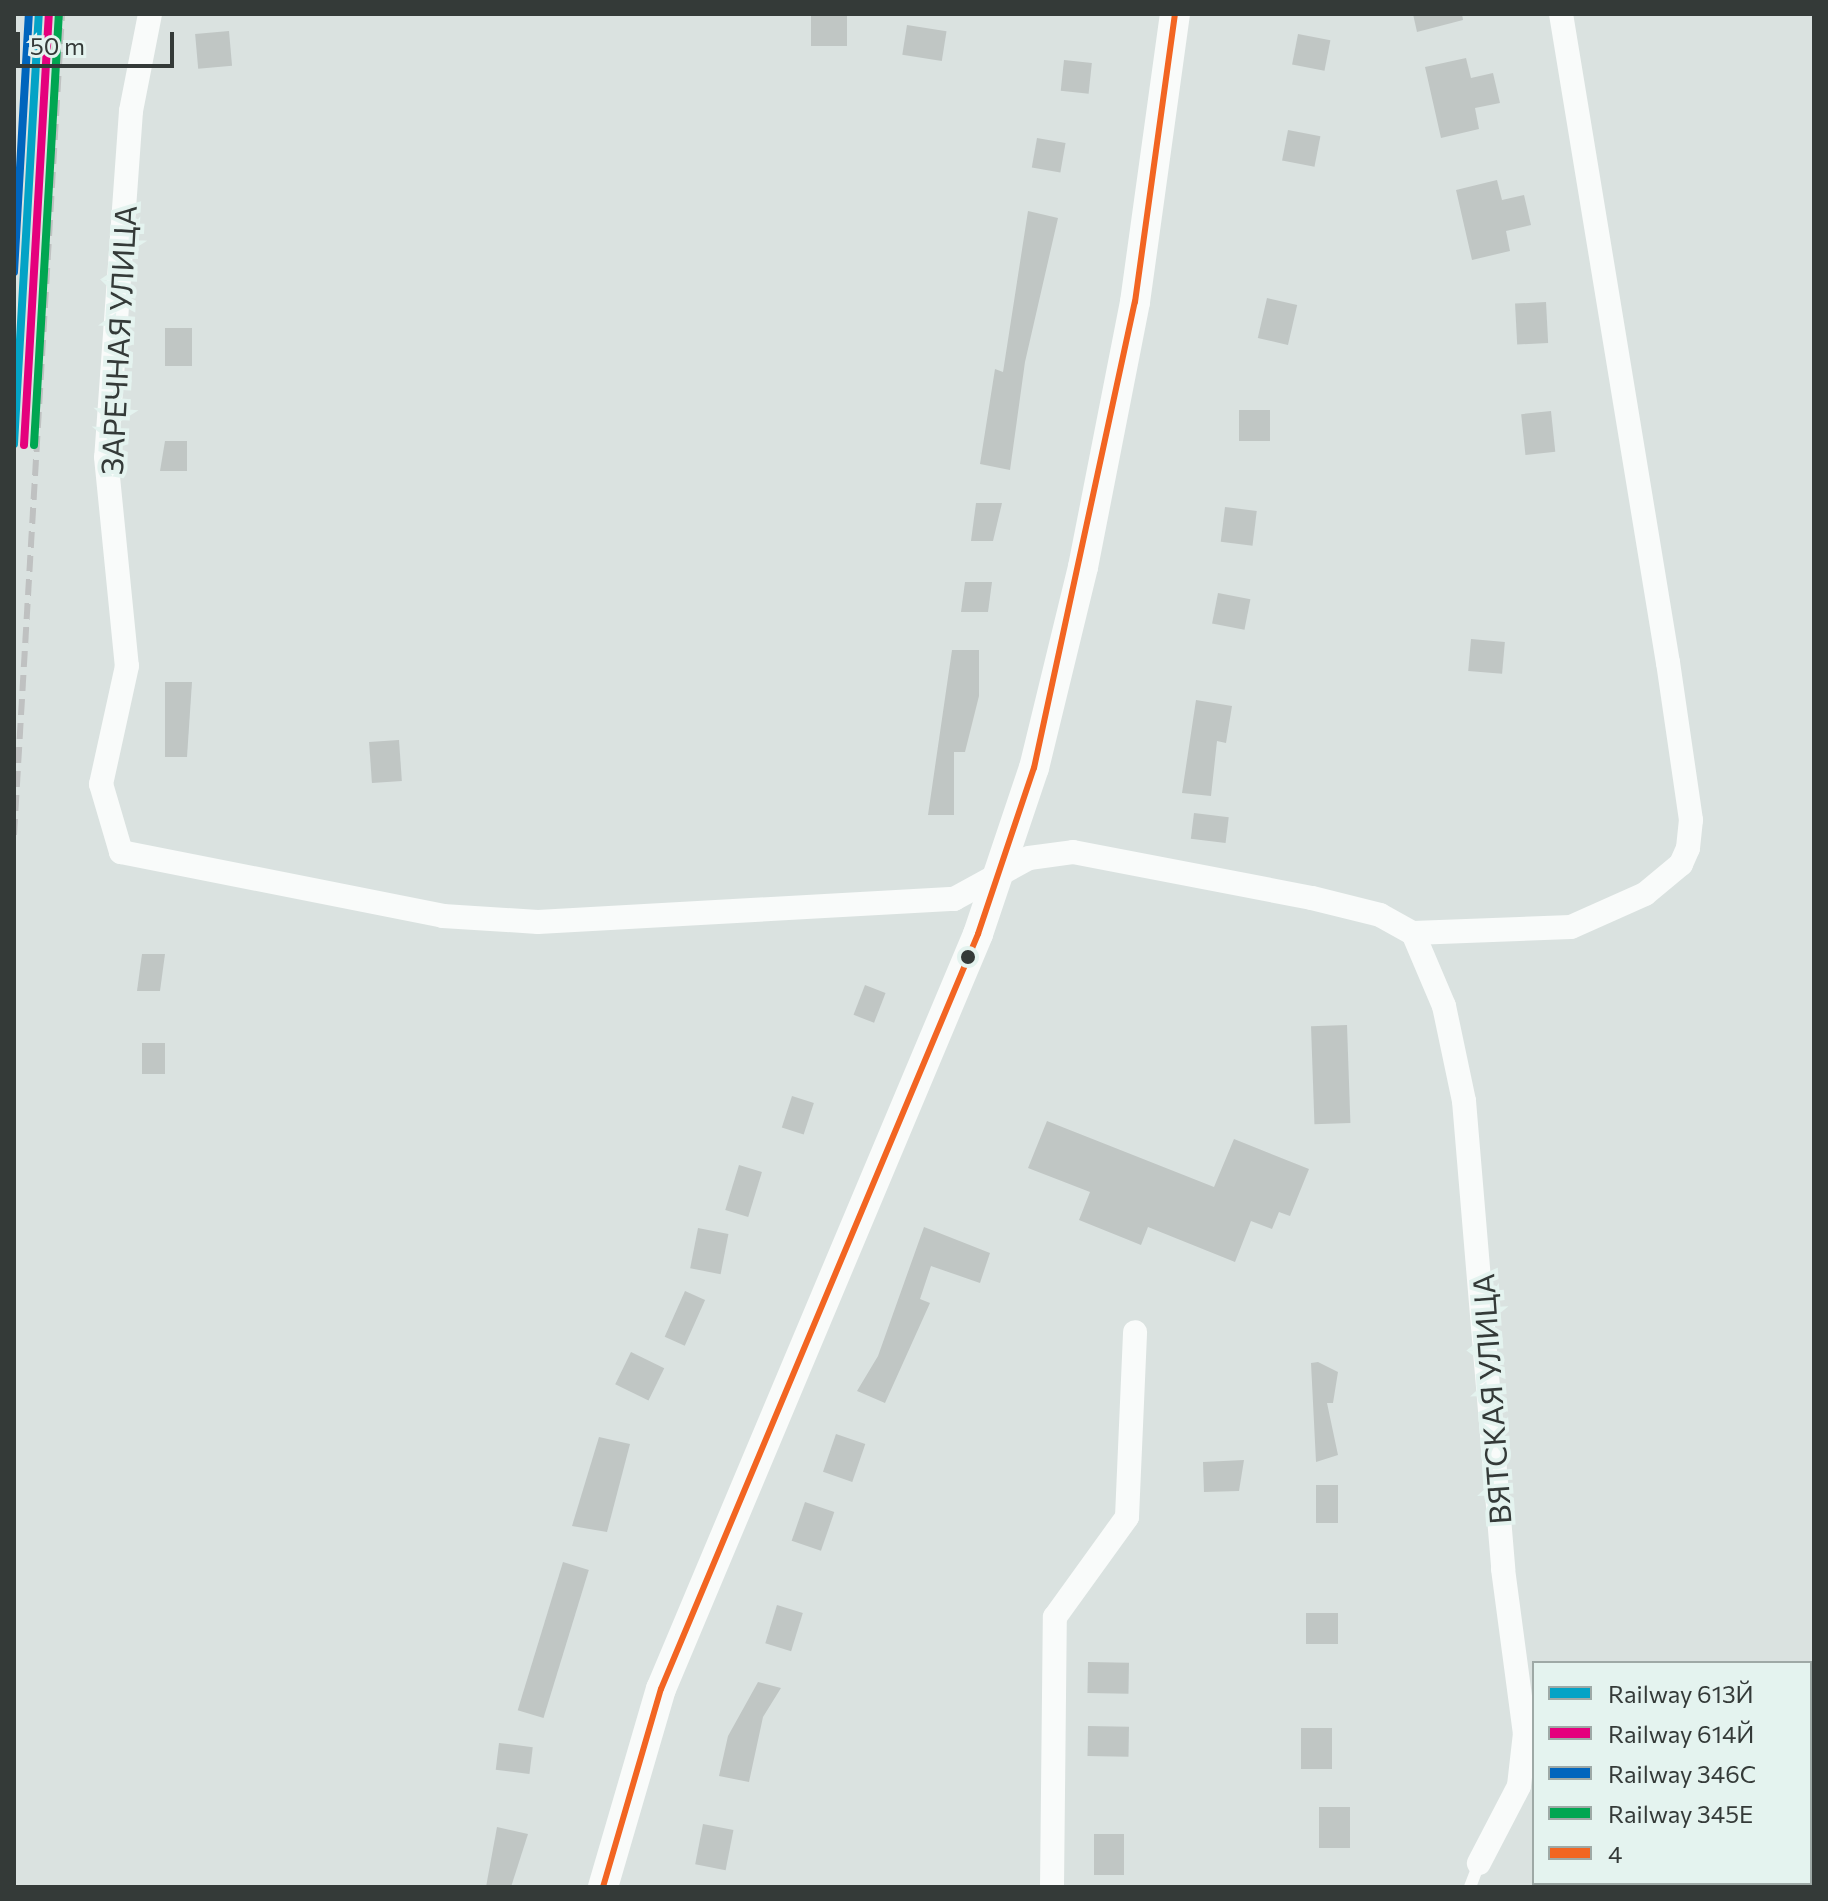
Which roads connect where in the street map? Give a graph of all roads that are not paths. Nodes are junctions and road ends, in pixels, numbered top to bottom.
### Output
1 (150, 14) edge
2 (1175, 14) edge
3 (1561, 14) edge
4 (999, 871) junction
5 (1413, 933) junction
6 (1135, 1332) dead end
7 (1479, 1863) joint
8 (603, 1887) edge
9 (1052, 1887) edge
10 (1470, 1887) edge

1 - 4 street, ЗАРЕЧНАЯ УЛИЦА
2 - 4 street
3 - 5 street
4 - 5 street
4 - 8 street
5 - 7 street, ВЯТСКАЯ УЛИЦА
6 - 9 street
7 - 10 lane

